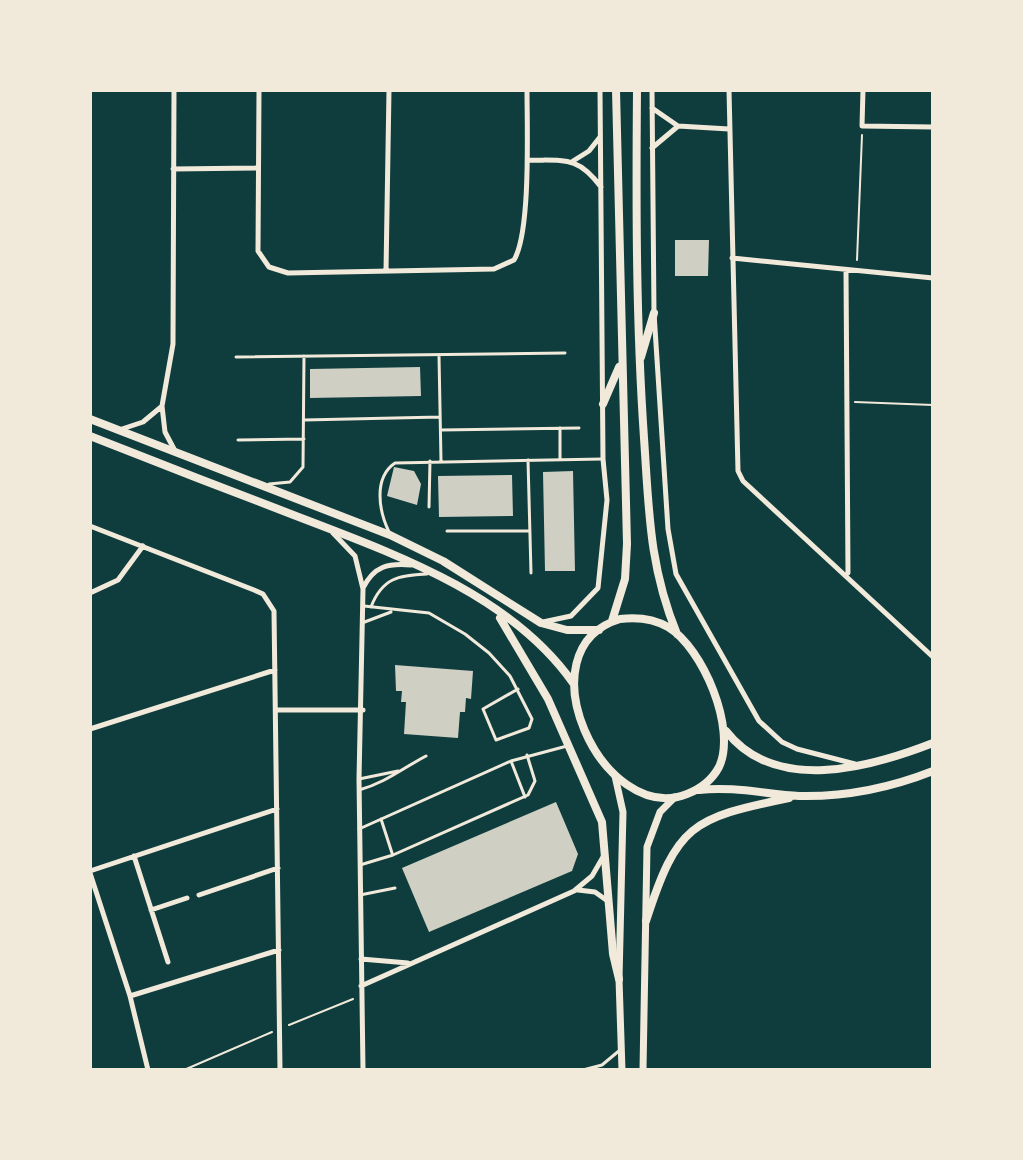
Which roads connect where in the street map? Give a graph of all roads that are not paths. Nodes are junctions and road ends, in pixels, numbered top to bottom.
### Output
1 (174, 90) edge
2 (259, 90) edge
3 (389, 90) edge
4 (527, 90) edge
5 (600, 90) edge
6 (613, 90) edge
7 (637, 90) edge
8 (652, 90) edge
9 (729, 90) edge
10 (863, 90) edge
11 (652, 107) junction
12 (678, 126) junction
13 (933, 127) edge
14 (729, 129) junction
15 (601, 136) junction
16 (652, 148) junction
17 (527, 160) junction
18 (573, 161) junction
19 (257, 168) junction
20 (173, 169) junction
21 (601, 188) junction
22 (732, 258) junction
23 (386, 271) junction
24 (846, 271) junction
25 (933, 278) edge
26 (654, 313) junction
27 (565, 353) dead end
28 (439, 355) junction
29 (304, 356) junction
30 (236, 357) dead end
31 (621, 363) junction
32 (639, 366) junction
33 (603, 404) junction
34 (162, 406) junction
35 (440, 417) junction
36 (90, 419) edge
37 (304, 420) junction
38 (560, 428) junction
39 (579, 428) dead end
40 (119, 430) junction
41 (441, 430) junction
42 (90, 436) edge
43 (304, 439) junction
44 (238, 440) dead end
45 (176, 452) junction
46 (603, 459) junction
47 (528, 460) junction
48 (560, 460) junction
49 (430, 461) junction
50 (441, 461) junction
51 (262, 485) junction
52 (429, 507) dead end
53 (90, 526) edge
54 (329, 529) junction
55 (447, 531) dead end
56 (530, 531) junction
57 (390, 535) junction
58 (143, 546) junction
59 (414, 565) junction
60 (531, 573) dead end
61 (430, 574) junction
62 (848, 574) junction
63 (363, 589) junction
64 (90, 593) edge
65 (361, 606) junction
66 (371, 607) junction
67 (495, 610) junction
68 (391, 612) junction
69 (612, 621) junction
70 (362, 623) junction
71 (541, 623) junction
72 (599, 630) junction
73 (677, 634) junction
74 (933, 657) edge
75 (275, 670) junction
76 (573, 683) junction
77 (518, 689) junction
78 (276, 710) junction
79 (363, 710) junction
80 (90, 729) edge
81 (725, 730) junction
82 (933, 743) edge
83 (570, 746) junction
84 (527, 755) junction
85 (426, 756) dead end
86 (511, 761) junction
87 (856, 764) junction
88 (398, 771) junction
89 (933, 771) edge
90 (615, 776) junction
91 (359, 779) junction
92 (359, 790) junction
93 (695, 791) junction
94 (800, 796) junction
95 (525, 797) junction
96 (675, 797) junction
97 (277, 809) junction
98 (381, 819) junction
99 (359, 829) junction
100 (606, 840) junction
101 (393, 855) junction
102 (134, 856) junction
103 (360, 865) junction
104 (278, 868) junction
105 (90, 872) edge
106 (395, 888) dead end
107 (574, 891) junction
108 (199, 895) dead end
109 (360, 895) junction
110 (187, 898) dead end
111 (609, 902) junction
112 (151, 910) junction
113 (646, 921) junction
114 (279, 950) junction
115 (361, 959) junction
116 (168, 962) dead end
117 (409, 963) junction
118 (619, 979) junction
119 (361, 986) junction
120 (130, 996) junction
121 (622, 1046) junction
122 (598, 1069) edge
123 (148, 1070) edge
124 (280, 1070) edge
125 (363, 1070) edge
126 (583, 1070) edge
127 (622, 1070) edge
128 (643, 1070) edge

1 - 20 street
2 - 19 street
3 - 23 street
4 - 17 street
5 - 15 street
6 - 31 main road
7 - 32 main road
8 - 11 street
9 - 14 street
10 - 13 street
11 - 12 street
11 - 16 street
12 - 14 street
12 - 16 street
14 - 22 street
15 - 18 street
15 - 21 street
16 - 26 street
17 - 18 street
17 - 23 street
18 - 21 street
19 - 20 street
19 - 23 street
20 - 34 street
21 - 33 street
22 - 24 street
22 - 62 street
24 - 25 street
24 - 62 street
26 - 32 main road
26 - 87 street
27 - 28 lane
28 - 29 lane
28 - 35 lane
29 - 30 lane
29 - 37 lane
31 - 33 main road
31 - 69 main road
32 - 73 main road
33 - 46 street
34 - 40 street
34 - 45 street
35 - 37 lane
35 - 41 lane
36 - 40 main road
37 - 43 lane
38 - 39 lane
38 - 41 lane
38 - 48 lane
40 - 45 main road
41 - 50 lane
42 - 54 main road
43 - 44 lane
43 - 51 lane
45 - 51 main road
46 - 48 lane
46 - 71 street
47 - 48 lane
47 - 50 lane
47 - 56 lane
49 - 50 lane
49 - 52 lane
49 - 57 lane
51 - 57 main road
53 - 58 street
54 - 59 main road
54 - 63 street
55 - 56 lane
56 - 60 lane
57 - 71 main road
58 - 64 street
58 - 75 street
59 - 61 main road
59 - 63 street
61 - 66 lane
61 - 67 main road
62 - 74 street
63 - 65 street
65 - 66 lane
65 - 70 street
66 - 68 lane
67 - 76 main road
67 - 83 main road
68 - 70 lane
68 - 77 lane
69 - 72 main road
69 - 73 main road
70 - 79 street
71 - 72 main road
72 - 76 main road
73 - 81 main road
75 - 78 street
75 - 80 street
76 - 90 main road
77 - 77 lane
78 - 79 street
78 - 97 street
79 - 91 street
81 - 87 main road
81 - 93 main road
82 - 87 main road
83 - 84 lane
83 - 100 main road
84 - 86 lane
84 - 95 lane
85 - 88 lane
86 - 95 lane
86 - 98 lane
88 - 91 lane
88 - 92 lane
89 - 94 main road
90 - 96 main road
90 - 118 street
91 - 92 street
92 - 99 street
93 - 94 main road
93 - 96 main road
94 - 113 main road
95 - 101 lane
96 - 113 street
97 - 102 street
97 - 104 street
98 - 99 lane
98 - 101 lane
99 - 103 street
100 - 107 street
100 - 111 main road
101 - 103 lane
102 - 105 street
102 - 112 street
103 - 109 street
104 - 108 street
104 - 114 street
105 - 120 street
106 - 109 lane
107 - 111 street
107 - 117 street
109 - 115 street
110 - 112 street
111 - 118 main road
112 - 116 street
113 - 128 street
114 - 120 street
114 - 124 street
115 - 117 street
115 - 119 street
117 - 119 street
118 - 121 street
119 - 125 street
120 - 123 street
121 - 122 lane
121 - 127 street
122 - 126 lane

